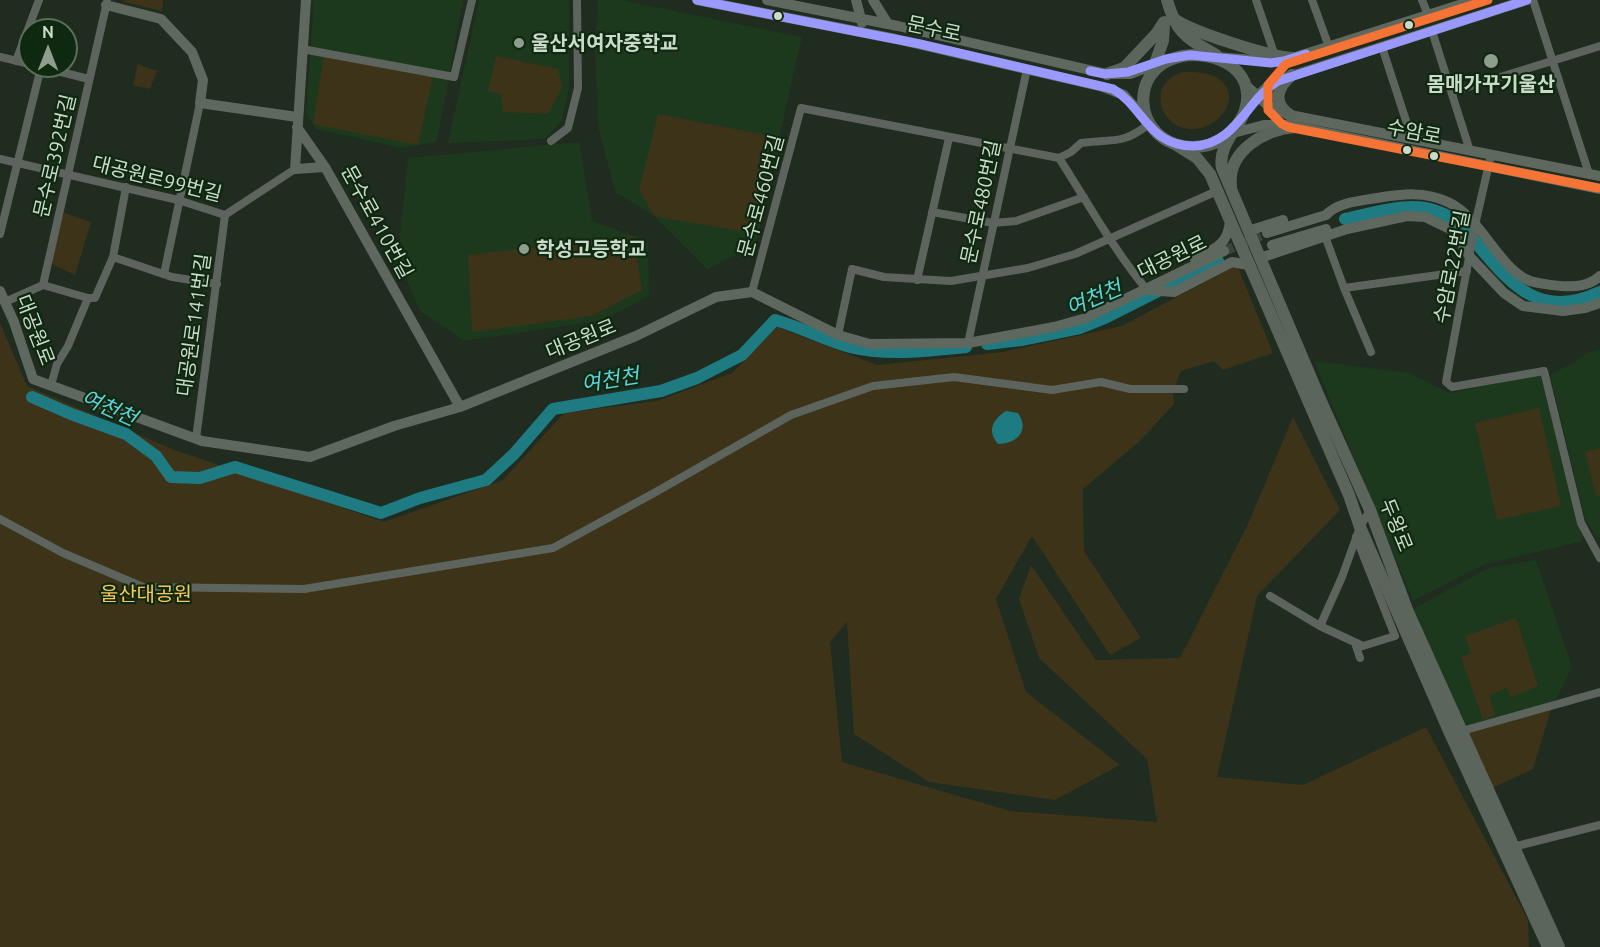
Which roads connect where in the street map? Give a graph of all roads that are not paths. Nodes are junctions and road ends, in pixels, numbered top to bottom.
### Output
1 (39, 0) edge
2 (306, 0) edge
3 (472, 0) edge
4 (577, 0) edge
5 (697, 0) edge
6 (767, 0) edge
7 (856, 0) edge
8 (873, 0) edge
9 (1160, 0) edge
10 (1167, 0) edge
11 (1256, 0) edge
12 (1312, 0) edge
13 (1422, 0) edge
14 (1475, 0) edge
15 (1527, 0) edge
16 (1533, 0) edge
17 (107, 3) edge
18 (802, 7) junction
19 (1428, 15) junction
20 (860, 18) junction
21 (800, 20) junction
22 (1168, 20) junction
23 (888, 24) junction
24 (831, 26) junction
25 (1432, 31) junction
26 (876, 35) junction
27 (1382, 46) junction
28 (1600, 46) edge
29 (1329, 47) junction
30 (302, 50) junction
31 (1275, 56) junction
32 (0, 57) edge
33 (1215, 57) junction
34 (1294, 58) junction
35 (16, 61) joint
36 (1553, 62) junction
37 (1153, 68) junction
38 (1027, 69) junction
39 (1107, 74) junction
40 (1292, 75) junction
41 (78, 76) edge
42 (36, 78) edge
43 (89, 79) junction
44 (1246, 86) junction
45 (1452, 92) junction
46 (1256, 96) junction
47 (200, 103) junction
48 (1242, 117) junction
49 (1293, 121) junction
50 (297, 122) junction
51 (1149, 124) junction
52 (1233, 133) junction
53 (949, 138) junction
54 (1221, 138) junction
55 (1412, 140) junction
56 (551, 141) dead end
57 (1173, 143) junction
58 (1009, 149) junction
59 (1470, 151) junction
60 (1059, 158) junction
61 (0, 159) edge
62 (1490, 160) junction
63 (17, 163) junction
64 (325, 167) junction
65 (295, 169) junction
66 (67, 174) junction
67 (1594, 175) edge
68 (126, 187) junction
69 (1600, 189) edge
70 (1231, 190) junction
71 (1217, 191) junction
72 (1084, 197) junction
73 (178, 200) junction
74 (1330, 211) junction
75 (933, 212) junction
76 (225, 215) junction
77 (1230, 222) junction
78 (993, 223) junction
79 (1476, 225) junction
80 (1357, 227) junction
81 (1248, 231) junction
82 (1267, 233) tunnel mouth
83 (0, 234) edge
84 (1325, 236) junction
85 (1108, 239) junction
86 (1272, 245) tunnel mouth
87 (1226, 254) junction
88 (113, 257) junction
89 (1470, 257) junction
90 (1260, 258) junction
91 (1248, 265) junction
92 (1467, 271) junction
93 (164, 274) junction
94 (981, 276) junction
95 (1600, 276) edge
96 (917, 280) junction
97 (217, 284) junction
98 (43, 285) junction
99 (1344, 288) junction
100 (1147, 290) junction
101 (0, 291) edge
102 (752, 292) junction
103 (88, 298) junction
104 (5, 302) junction
105 (1600, 303) edge
106 (838, 335) junction
107 (969, 343) junction
108 (1371, 352) dead end
109 (51, 385) junction
110 (1184, 389) dead end
111 (460, 406) junction
112 (196, 439) junction
113 (1370, 510) junction
114 (0, 519) edge
115 (1358, 532) junction
116 (1600, 542) edge
117 (1590, 544) junction
118 (1600, 558) edge
119 (1270, 596) dead end
120 (1320, 626) junction
121 (1355, 643) junction
122 (1360, 658) dead end
123 (1600, 692) edge
124 (1462, 731) junction
125 (1600, 825) edge
126 (1513, 847) junction
127 (1548, 947) edge
128 (1559, 947) edge

1 - 35 street
2 - 30 street
3 - 30 street
4 - 56 street
5 - 21 street, 문수로
6 - 18 street, 문수로
7 - 20 street
8 - 23 street
9 - 22 main road
10 - 22 main road
11 - 31 street
12 - 29 street
13 - 19 street
14 - 19 street
15 - 25 street
16 - 36 street
17 - 43 street, 문수로392번길
17 - 47 street
18 - 20 street, 문수로
18 - 21 street
19 - 29 street
20 - 23 street, 문수로
20 - 24 street
20 - 26 street
21 - 24 street, 문수로
22 - 31 main road
22 - 33 main road
22 - 37 main road
22 - 39 main road
23 - 39 street, 문수로
24 - 26 street, 문수로
25 - 27 street
25 - 45 street
26 - 38 street, 문수로
27 - 40 street
27 - 55 street, 수암로
28 - 36 street
29 - 34 street
30 - 50 street
31 - 34 main road
32 - 35 street
33 - 34 street
33 - 37 main road
33 - 44 main road
36 - 45 street
36 - 67 street
37 - 39 street, 문수로
37 - 51 main road
38 - 51 street, 문수로
38 - 58 street, 문수로480번길
40 - 46 street
40 - 49 main road
41 - 43 street
42 - 63 street
43 - 66 street, 문수로392번길
44 - 46 street, 수암로
44 - 48 main road
45 - 59 street
46 - 48 street
46 - 49 street, 수암로
47 - 50 street
47 - 73 street
48 - 52 main road, 두왕로
48 - 54 main road
49 - 52 street, 수암로
49 - 55 street, 수암로
49 - 62 street, 수암로
49 - 70 main road
50 - 64 street
50 - 65 street
51 - 57 main road
51 - 60 street
52 - 54 street, 수암로
52 - 70 main road, 두왕로
53 - 58 street
53 - 75 street
53 - 102 street, 문수로460번길
54 - 57 main road
55 - 59 street, 수암로
57 - 71 main road
58 - 60 street
58 - 78 street, 문수로480번길
59 - 62 street, 수암로
60 - 72 street
61 - 63 street, 대공원로99번길
62 - 67 street, 수암로
62 - 69 street, 수암로
62 - 79 street, 수암로22번길
63 - 66 street, 대공원로99번길
63 - 83 street
64 - 65 street, 문수로410번길
64 - 111 street, 문수로410번길
65 - 76 street, 대공원로99번길
66 - 68 street, 대공원로99번길
66 - 98 street, 문수로392번길
68 - 73 street, 대공원로99번길
68 - 88 street
70 - 81 main road, 두왕로
71 - 77 main road
71 - 85 street
72 - 78 street
72 - 85 street
73 - 76 street, 대공원로99번길
73 - 93 street
74 - 79 street
74 - 81 street
74 - 82 street
75 - 78 street
75 - 96 street
76 - 97 street, 대공원로141번길
77 - 87 street
77 - 91 main road
78 - 94 street, 문수로480번길
79 - 89 street, 수암로22번길
79 - 95 street
80 - 84 street
80 - 86 street
80 - 89 street
81 - 90 main road, 두왕로
84 - 90 street
84 - 99 street
85 - 94 street
85 - 100 street
87 - 91 street
87 - 100 street, 대공원로
87 - 100 street
88 - 93 street
88 - 103 street
89 - 92 street, 수암로22번길
89 - 105 street
90 - 113 main road, 두왕로
91 - 115 main road
92 - 99 street
92 - 117 street, 수암로22번길
93 - 97 street
94 - 96 street
94 - 107 street, 문수로480번길
96 - 106 street
97 - 112 street, 대공원로141번길
98 - 103 street
98 - 104 street
99 - 108 street
100 - 107 street, 대공원로
101 - 104 street, 대공원로
102 - 106 street, 대공원로
102 - 111 street, 대공원로
103 - 109 street
104 - 109 street, 대공원로
106 - 107 street, 대공원로
109 - 112 street, 대공원로
110 - 114 street
111 - 112 street, 대공원로
113 - 115 street
113 - 124 main road, 두왕로
115 - 120 street
115 - 121 street
115 - 127 main road
116 - 117 street
117 - 118 street
119 - 120 street
120 - 121 street
121 - 122 street
123 - 124 street
124 - 126 main road, 두왕로
125 - 126 street
126 - 128 main road, 두왕로

